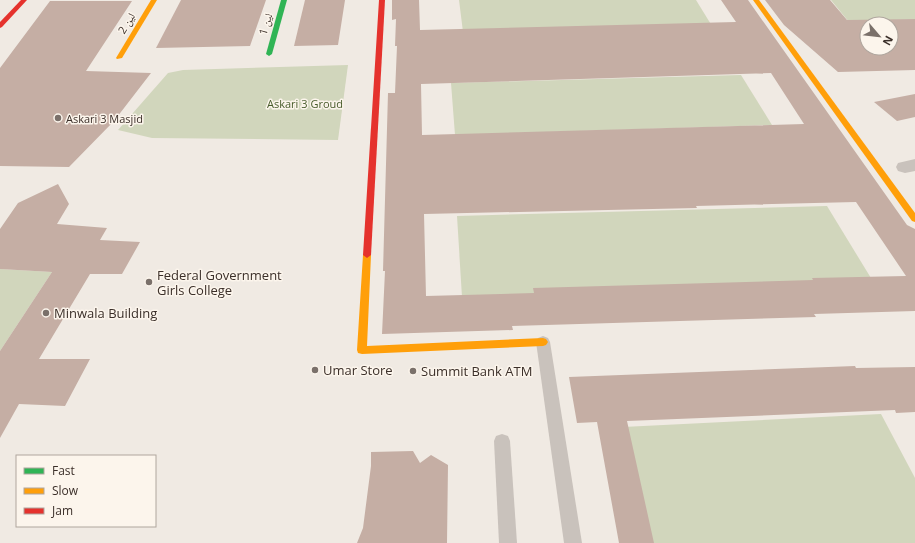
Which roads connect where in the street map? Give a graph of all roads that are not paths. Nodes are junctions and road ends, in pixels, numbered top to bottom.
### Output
1 (24, 0) edge
2 (154, 0) edge
3 (284, 0) edge
4 (382, 0) edge
5 (756, 0) edge
6 (0, 26) edge
7 (268, 54) dead end
8 (119, 58) dead end
9 (915, 219) edge
10 (543, 342) joint
11 (502, 441) dead end
12 (508, 543) edge
13 (573, 543) edge

1 - 6 street
2 - 8 street, لین 2
3 - 7 street, لین 1
4 - 10 street
5 - 9 street
10 - 13 lane
11 - 12 lane

